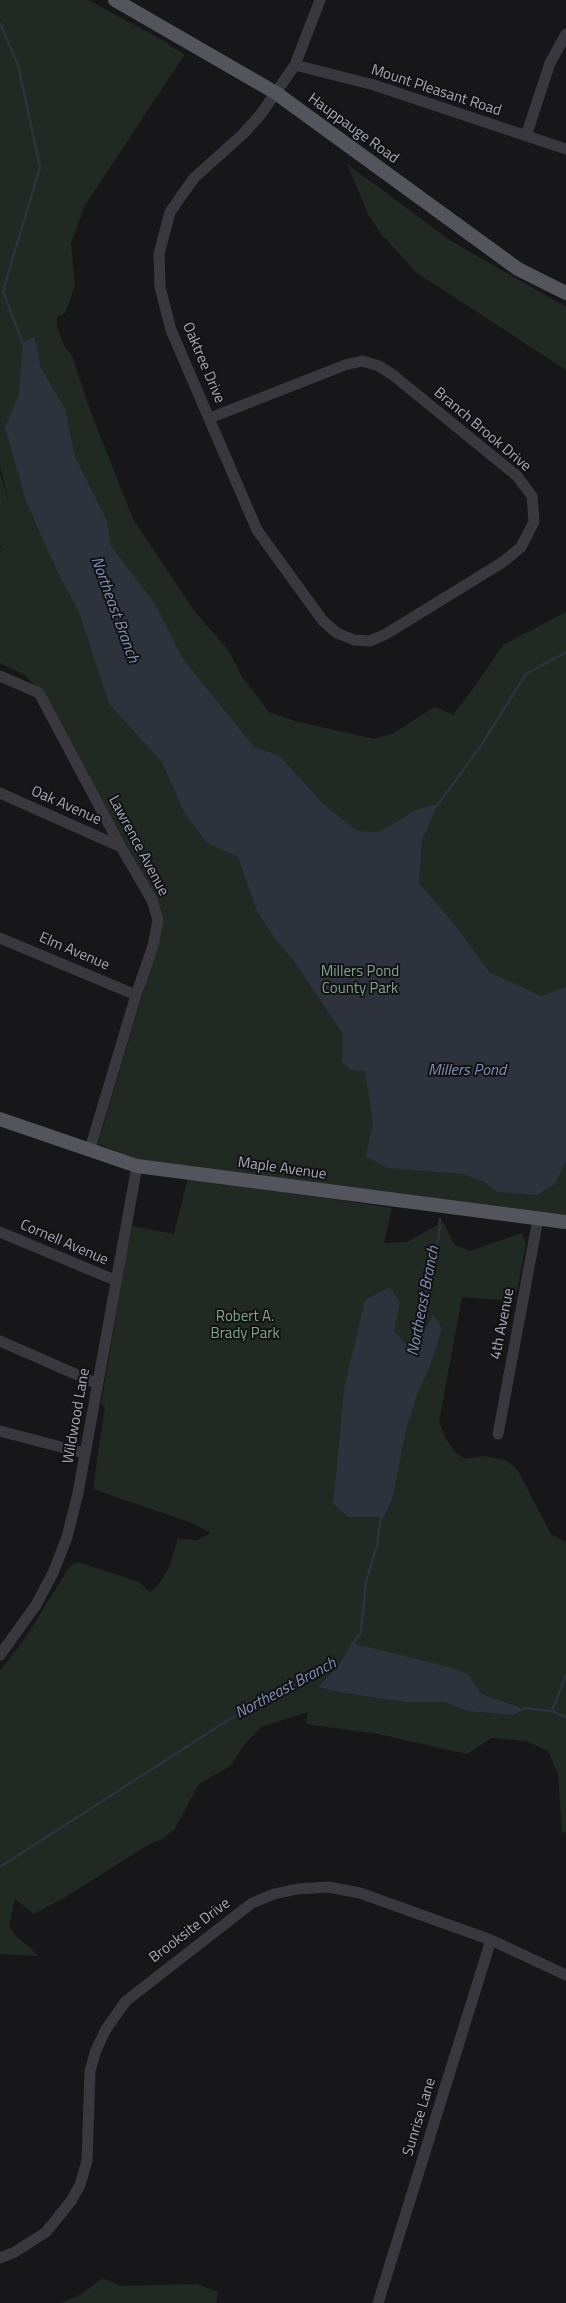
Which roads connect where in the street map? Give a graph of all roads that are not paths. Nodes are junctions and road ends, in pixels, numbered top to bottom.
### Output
1 (115, 0) edge
2 (320, 0) edge
3 (566, 34) edge
4 (295, 64) junction
5 (276, 93) junction
6 (526, 136) junction
7 (566, 149) edge
8 (566, 293) edge
9 (210, 418) junction
10 (354, 640) joint
11 (0, 676) edge
12 (0, 793) edge
13 (120, 847) junction
14 (0, 938) edge
15 (136, 995) junction
16 (0, 1119) edge
17 (90, 1149) junction
18 (137, 1166) junction
19 (538, 1219) junction
20 (566, 1222) edge
21 (0, 1232) edge
22 (117, 1281) junction
23 (0, 1341) edge
24 (98, 1384) junction
25 (0, 1431) edge
26 (498, 1434) dead end
27 (84, 1453) junction
28 (0, 1655) edge
29 (492, 1940) junction
30 (566, 1975) edge
31 (0, 2258) edge
32 (378, 2303) edge

1 - 5 main road, Hauppauge Road
2 - 4 street, Oaktree Drive
3 - 6 street
4 - 5 street, Oaktree Drive
4 - 6 street, Mount Pleasant Road
5 - 8 main road, Hauppauge Road
5 - 9 street, Oaktree Drive
6 - 7 street, Mount Pleasant Road
9 - 10 street, Oaktree Drive
9 - 10 street, Branch Brook Drive
11 - 13 street, Lawrence Avenue
12 - 13 street, Oak Avenue
13 - 15 street, Lawrence Avenue
14 - 15 street, Elm Avenue
15 - 17 street, Lawrence Avenue
16 - 17 main road, Maple Avenue
17 - 18 main road, Maple Avenue
18 - 19 main road, Maple Avenue
18 - 22 street, Wildwood Lane
19 - 20 main road, Maple Avenue
19 - 26 street, 4th Avenue
21 - 22 street, Cornell Avenue
22 - 24 street, Wildwood Lane
23 - 24 street
24 - 27 street, Wildwood Lane
25 - 27 street
27 - 28 street, Wildwood Lane
29 - 30 street, Brooksite Drive
29 - 31 street, Brooksite Drive
29 - 32 street, Sunrise Lane

